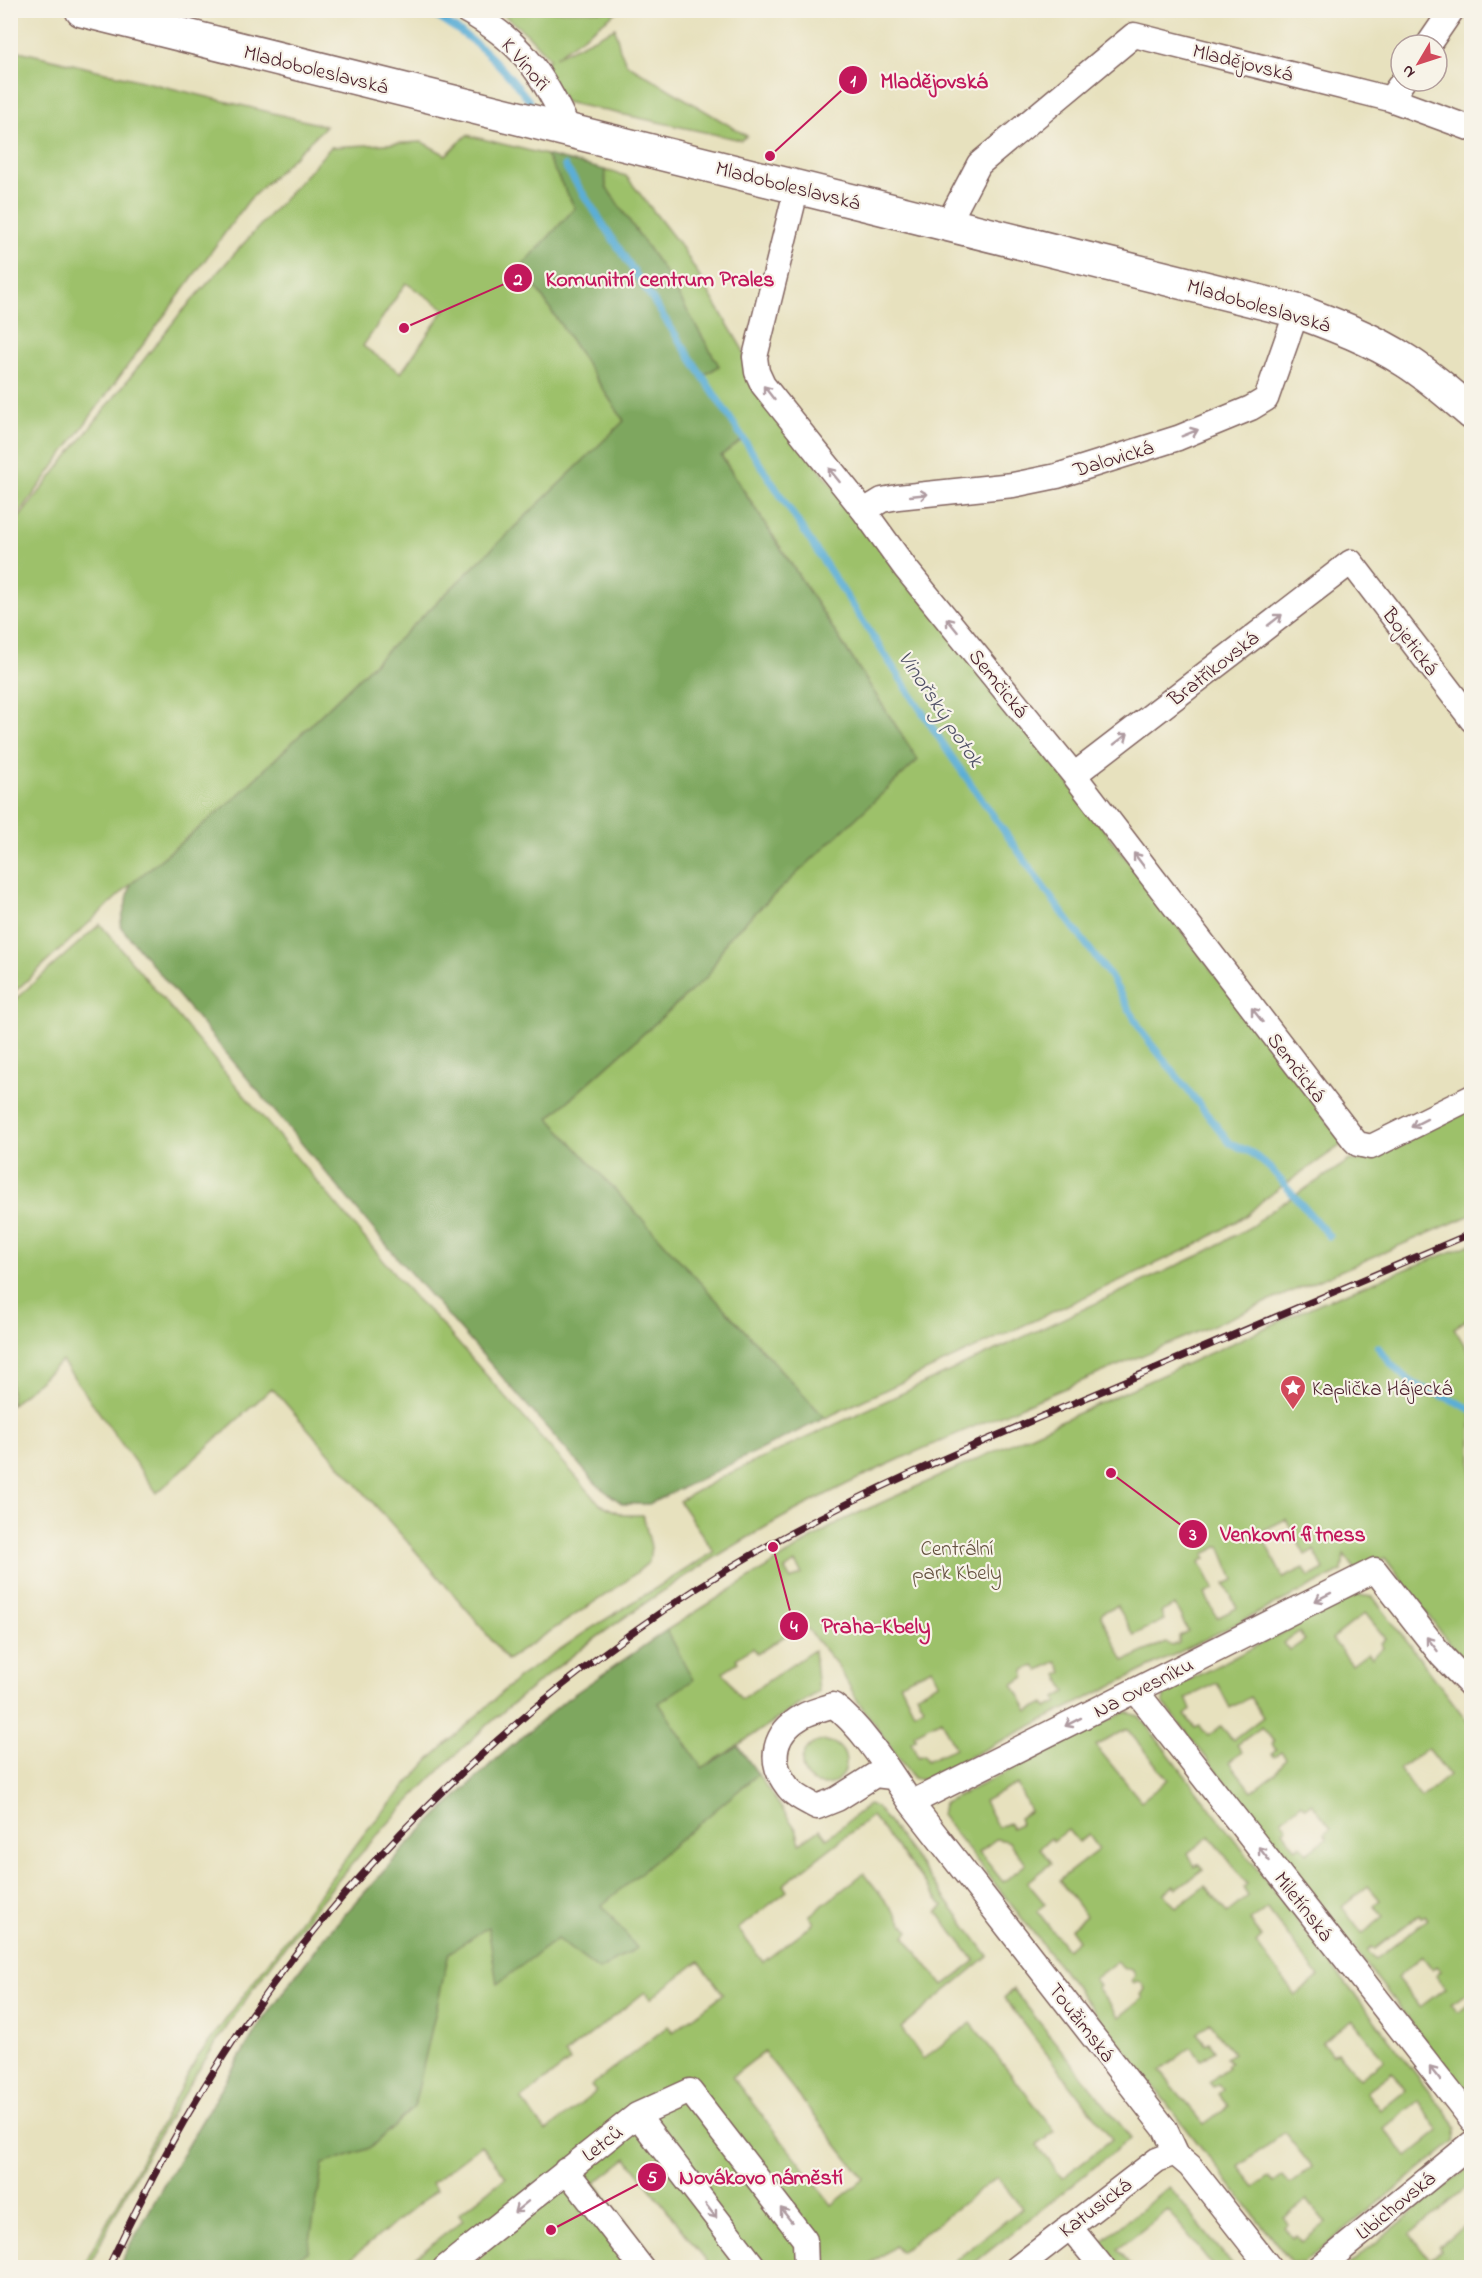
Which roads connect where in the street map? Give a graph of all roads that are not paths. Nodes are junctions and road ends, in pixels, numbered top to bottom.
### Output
1 (82, 10) edge
2 (465, 10) edge
3 (1452, 10) edge
4 (1436, 33) edge
5 (1389, 88) edge
6 (1403, 93) edge
7 (1472, 129) edge
8 (570, 132) junction
9 (797, 187) junction
10 (947, 225) junction
11 (1297, 311) junction
12 (1472, 413) edge
13 (864, 511) junction
14 (1351, 562) joint
15 (1472, 720) edge
16 (1074, 775) junction
17 (1472, 1096) edge
18 (1472, 1687) edge
19 (1136, 1691) junction
20 (892, 1777) junction
21 (911, 1803) junction
22 (637, 2115) junction
23 (1472, 2120) edge
24 (1472, 2143) edge
25 (1177, 2155) junction
26 (567, 2170) junction
27 (1069, 2226) junction
28 (445, 2268) edge
29 (642, 2268) edge
30 (755, 2268) edge
31 (806, 2268) edge
32 (1017, 2268) edge
33 (1103, 2268) edge
34 (1270, 2268) edge
35 (1319, 2268) edge

1 - 8 main road, Mladoboleslavská
2 - 8 street, K Vinoři
3 - 4 street
5 - 10 street, Mladějovská
6 - 7 street, Mladějovská
8 - 9 main road, Mladoboleslavská
9 - 10 main road, Mladoboleslavská
13 -> 9 street, Semčická
10 - 11 main road, Mladoboleslavská
11 - 12 main road, Mladoboleslavská
13 -> 11 street, Dalovická
16 -> 13 street, Semčická
14 - 15 street, Bojetická
16 -> 14 street, Bratříkovská
17 -> 16 street, Semčická
18 -> 19 street, Na Ovesníku
19 -> 21 street, Na Ovesníku
23 -> 19 street, Miletínská
20 - 20 street, Toužimská
20 - 21 street, Toužimská
21 - 25 street, Toužimská
22 - 26 street, Letců
22 -> 30 street, Letců
31 -> 22 street, Letců
24 - 35 street, Libichovská
25 - 27 street, Katusická
25 - 34 street, Toužimská
26 -> 28 street, Letců
26 - 29 street
27 - 32 street, Katusická
27 - 33 street

